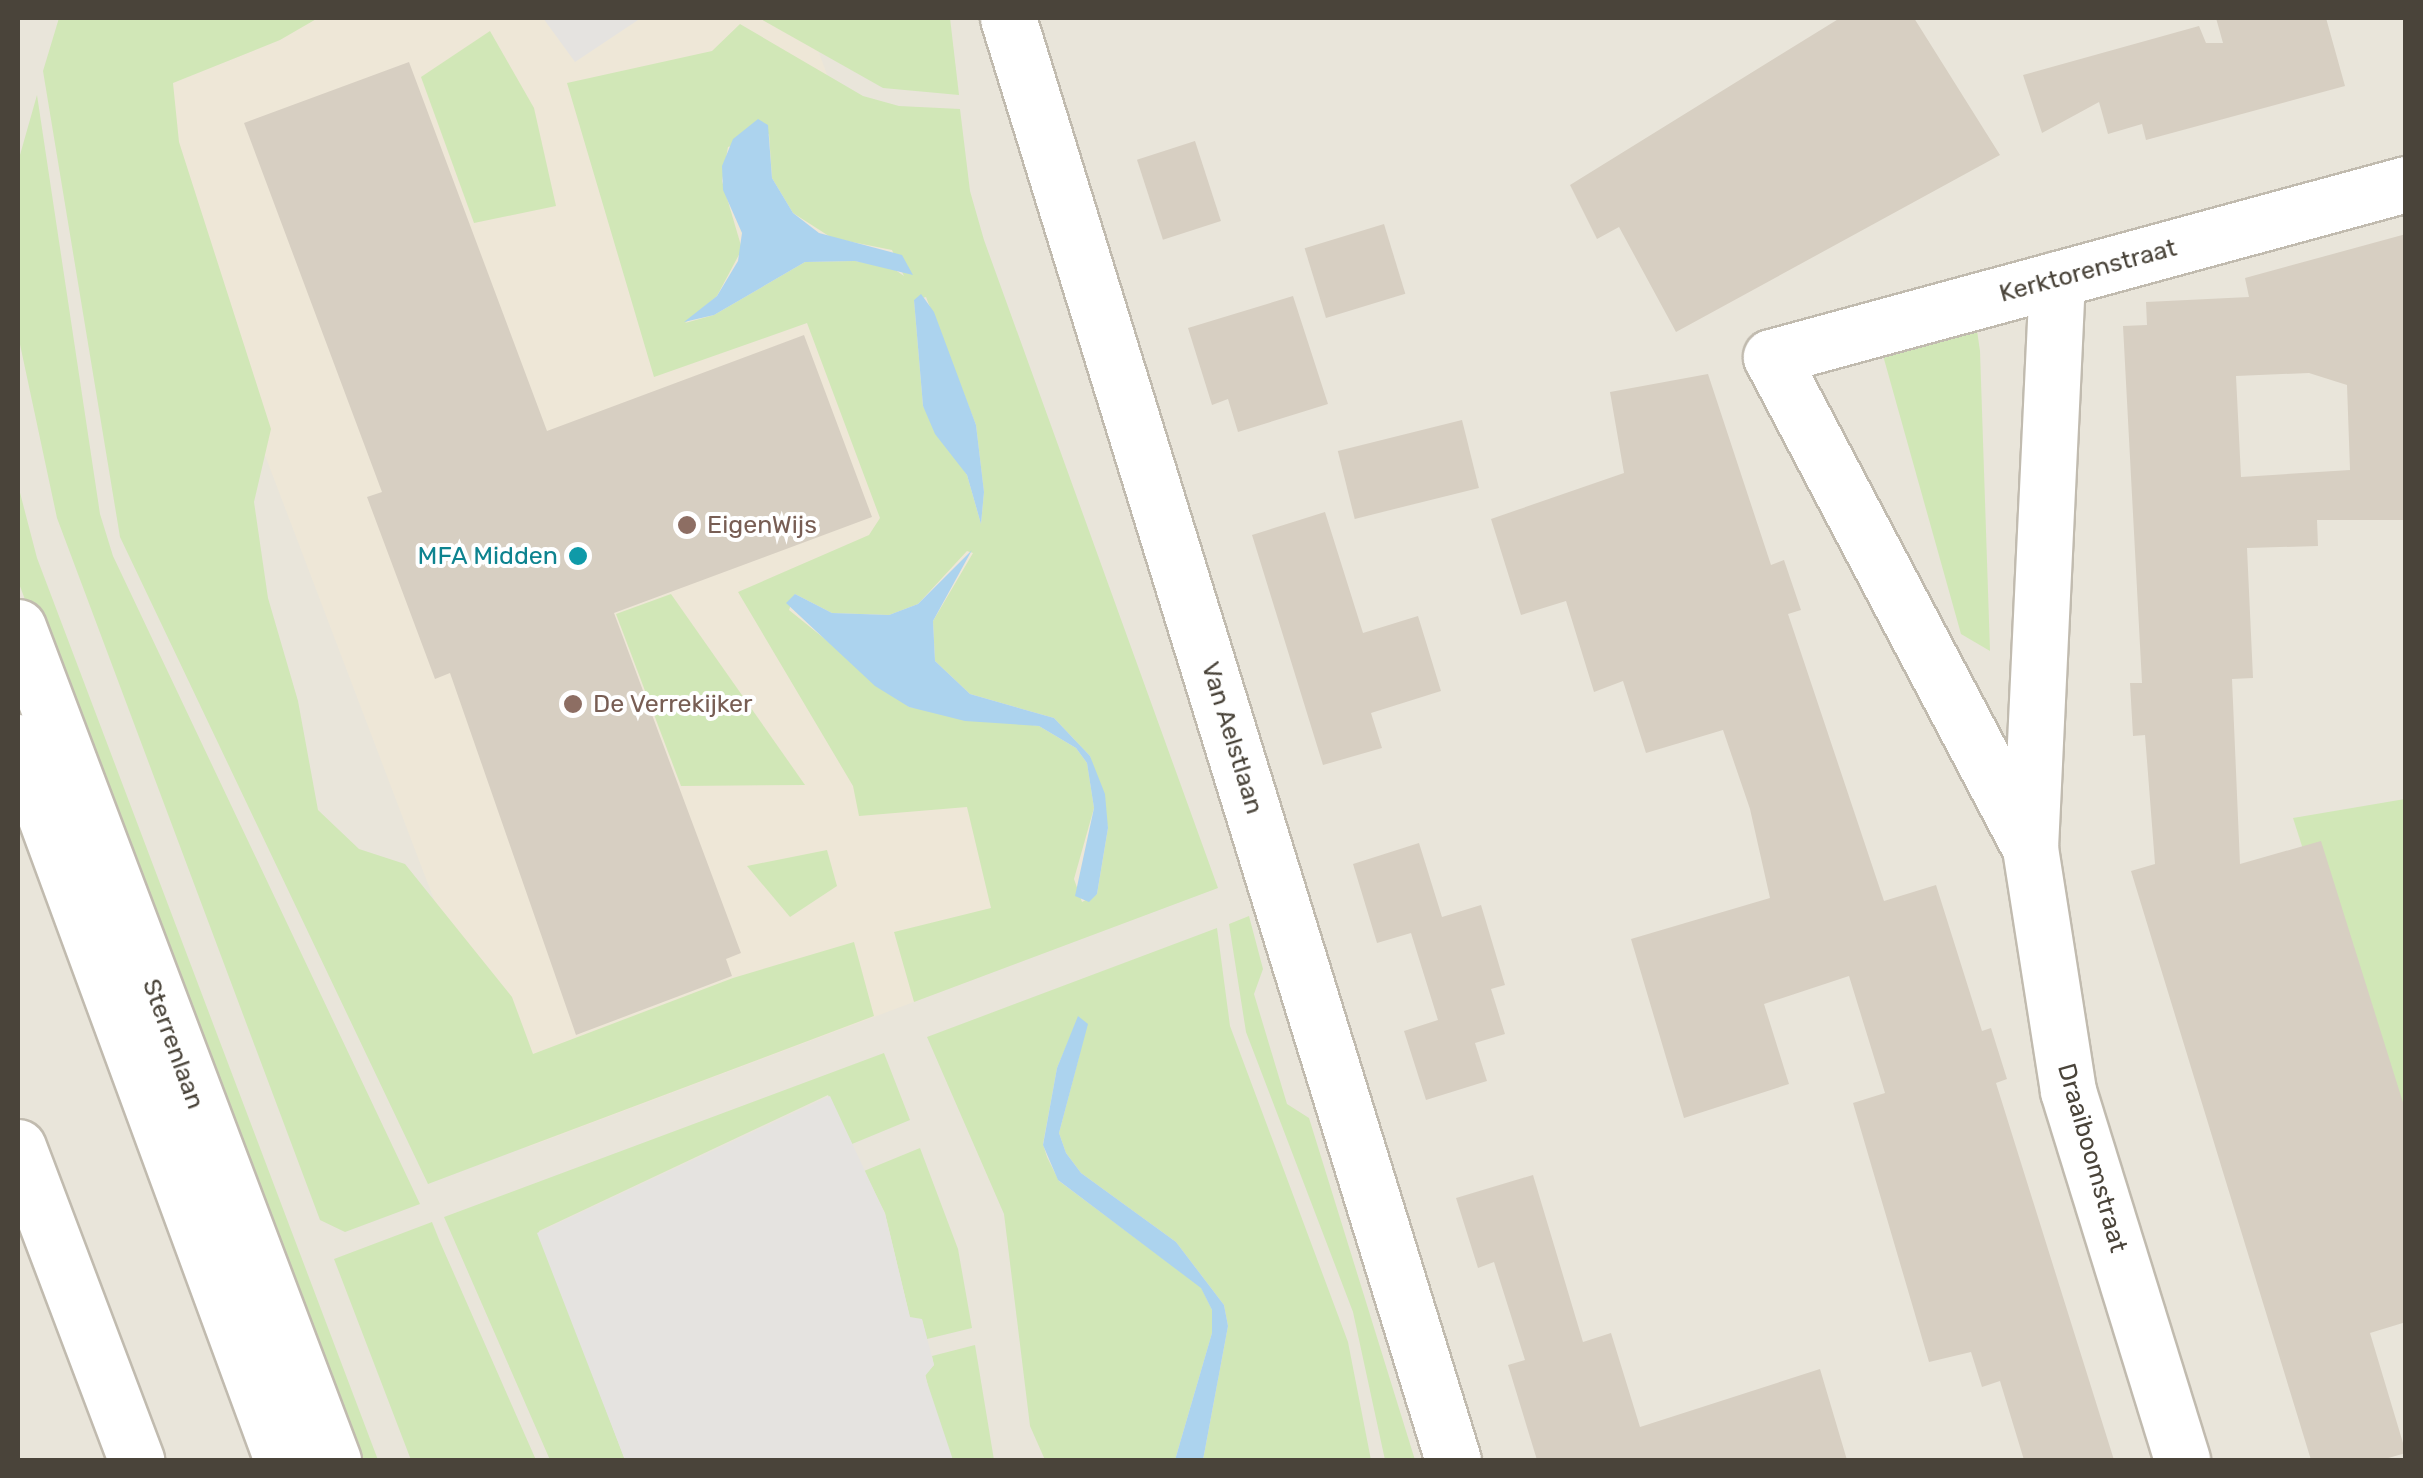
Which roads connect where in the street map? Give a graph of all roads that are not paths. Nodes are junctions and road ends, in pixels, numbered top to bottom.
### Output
1 (1008, 18) edge
2 (2406, 184) edge
3 (2057, 280) junction
4 (1771, 357) joint
5 (18, 627) edge
6 (18, 742) edge
7 (2030, 848) junction
8 (18, 1148) edge
9 (136, 1460) edge
10 (282, 1460) edge
11 (334, 1460) edge
12 (1453, 1460) edge
13 (2182, 1460) edge

1 - 12 street, Van Aelstlaan
2 - 3 street, Kerktorenstraat
3 - 4 street, Kerktorenstraat
3 - 7 street, Draaiboomstraat
4 - 7 street, Draaiboomstraat
5 - 11 street, Sterrenlaan
6 - 10 street, Sterrenlaan
7 - 13 street, Draaiboomstraat
8 - 9 street

